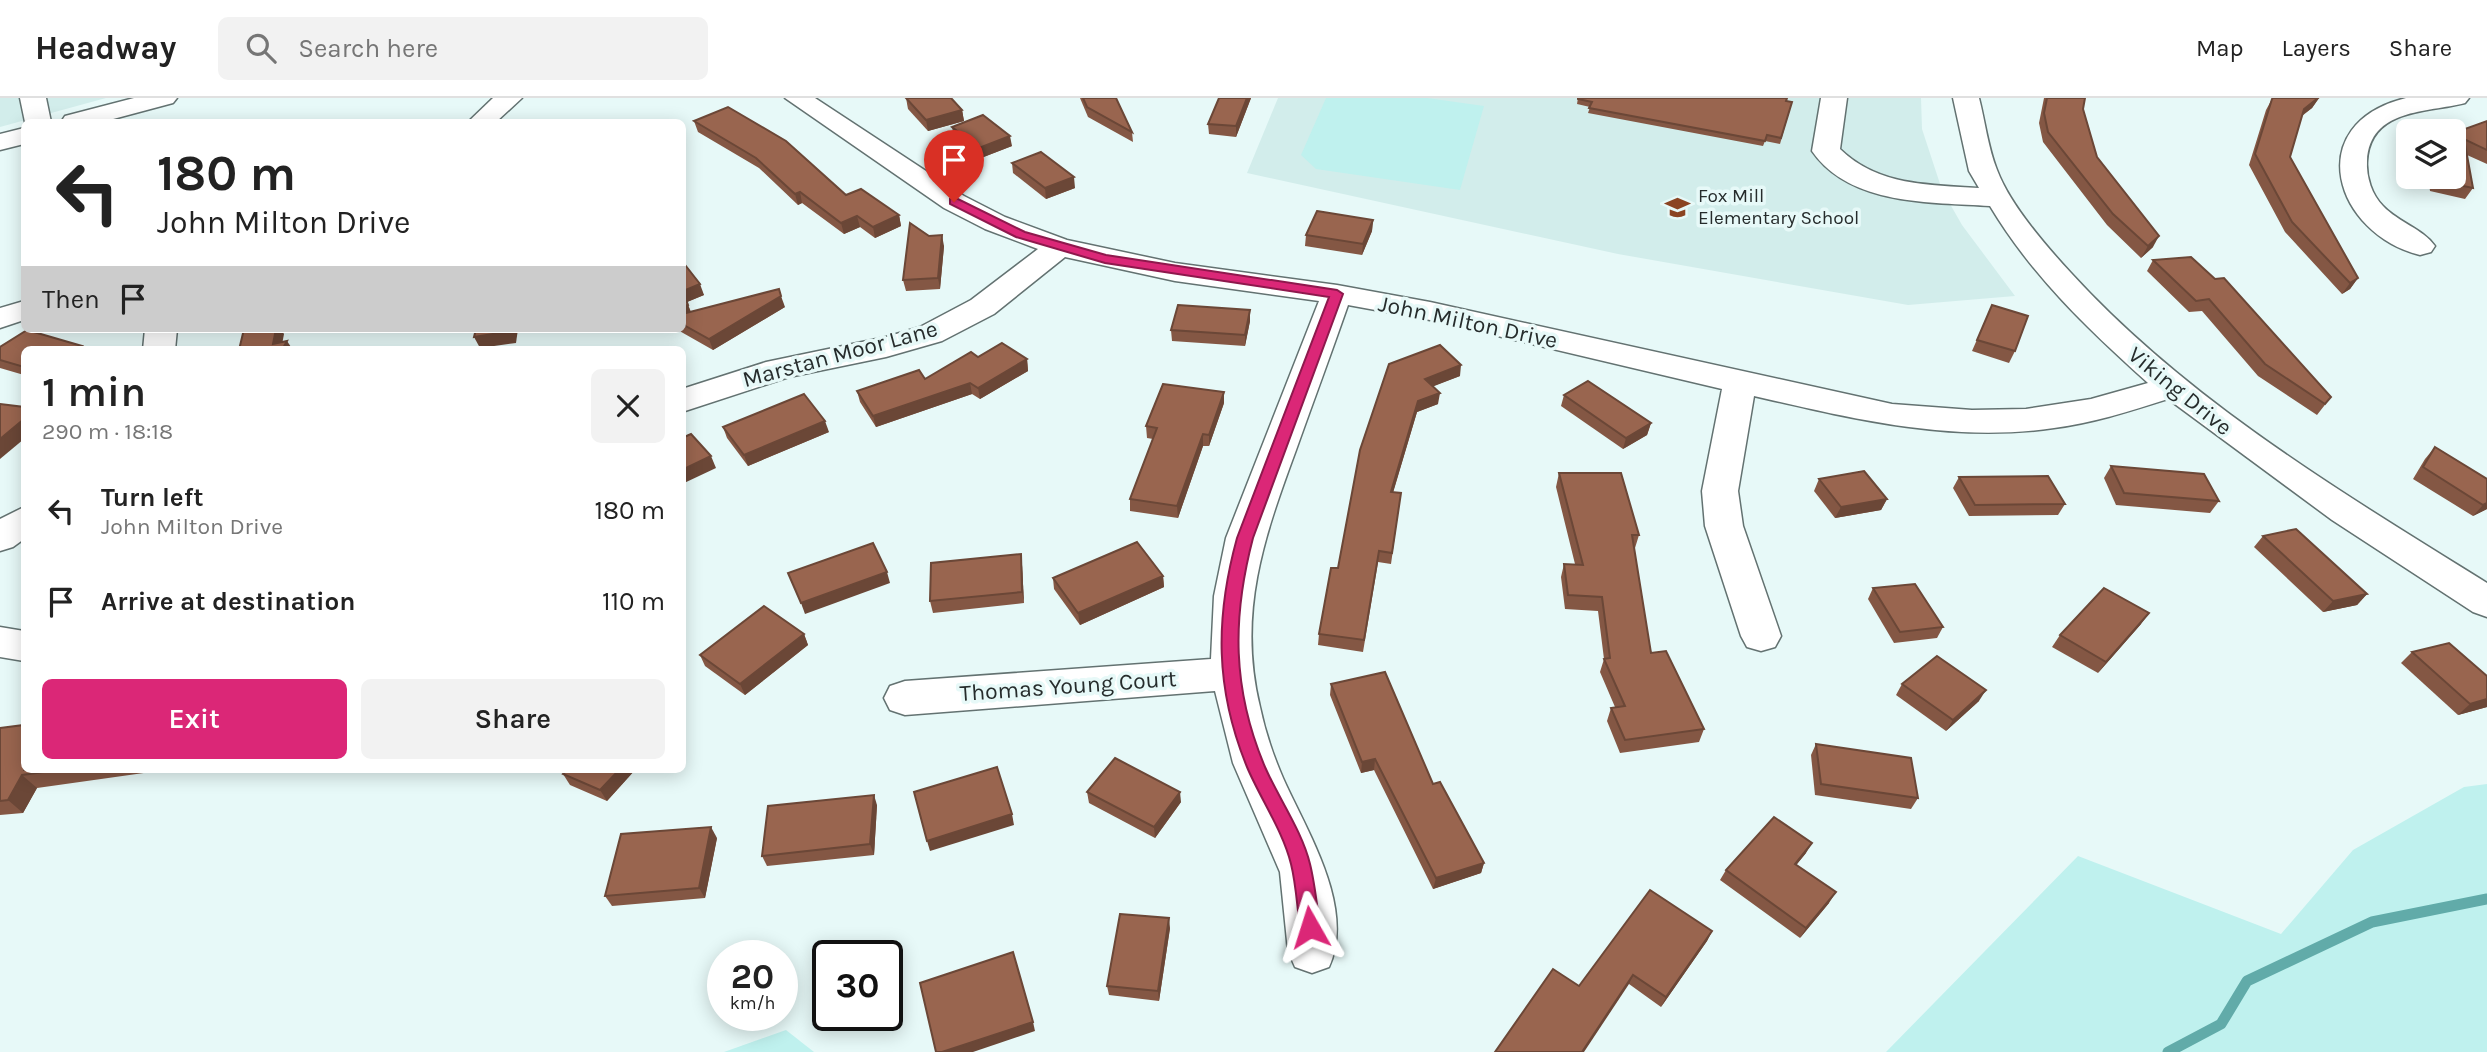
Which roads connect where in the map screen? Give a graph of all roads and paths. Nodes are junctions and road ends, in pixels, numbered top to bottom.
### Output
1 (33, 98) edge
2 (164, 98) edge
3 (509, 98) edge
4 (798, 98) edge
5 (1834, 98) edge
6 (1966, 98) edge
7 (2456, 98) edge
8 (37, 119) edge
9 (85, 119) edge
10 (484, 119) edge
11 (21, 137) edge
12 (0, 142) edge
13 (1998, 198) junction
14 (2420, 246) dead end
15 (1059, 247) junction
16 (1337, 294) junction
17 (21, 311) edge
18 (0, 318) edge
19 (1740, 383) junction
20 (2172, 387) junction
21 (686, 400) edge
22 (21, 522) edge
23 (0, 538) edge
24 (2487, 602) edge
25 (1761, 636) dead end
26 (0, 642) edge
27 (21, 646) edge
28 (1231, 674) junction
29 (905, 698) dead end
30 (1312, 951) dead end

1 - 8 street
2 - 9 street
3 - 10 street
4 - 15 street, John Milton Drive
5 - 13 street
6 - 13 street, Viking Drive
7 - 14 street
11 - 12 street
13 - 20 street, Viking Drive
15 - 16 street, John Milton Drive
15 - 21 street, Marstan Moor Lane
16 - 19 street, John Milton Drive
16 - 28 street
17 - 18 street
19 - 20 street, John Milton Drive
19 - 25 street
20 - 24 street, Viking Drive
22 - 23 street
26 - 27 street
28 - 29 street, Thomas Young Court
28 - 30 street

